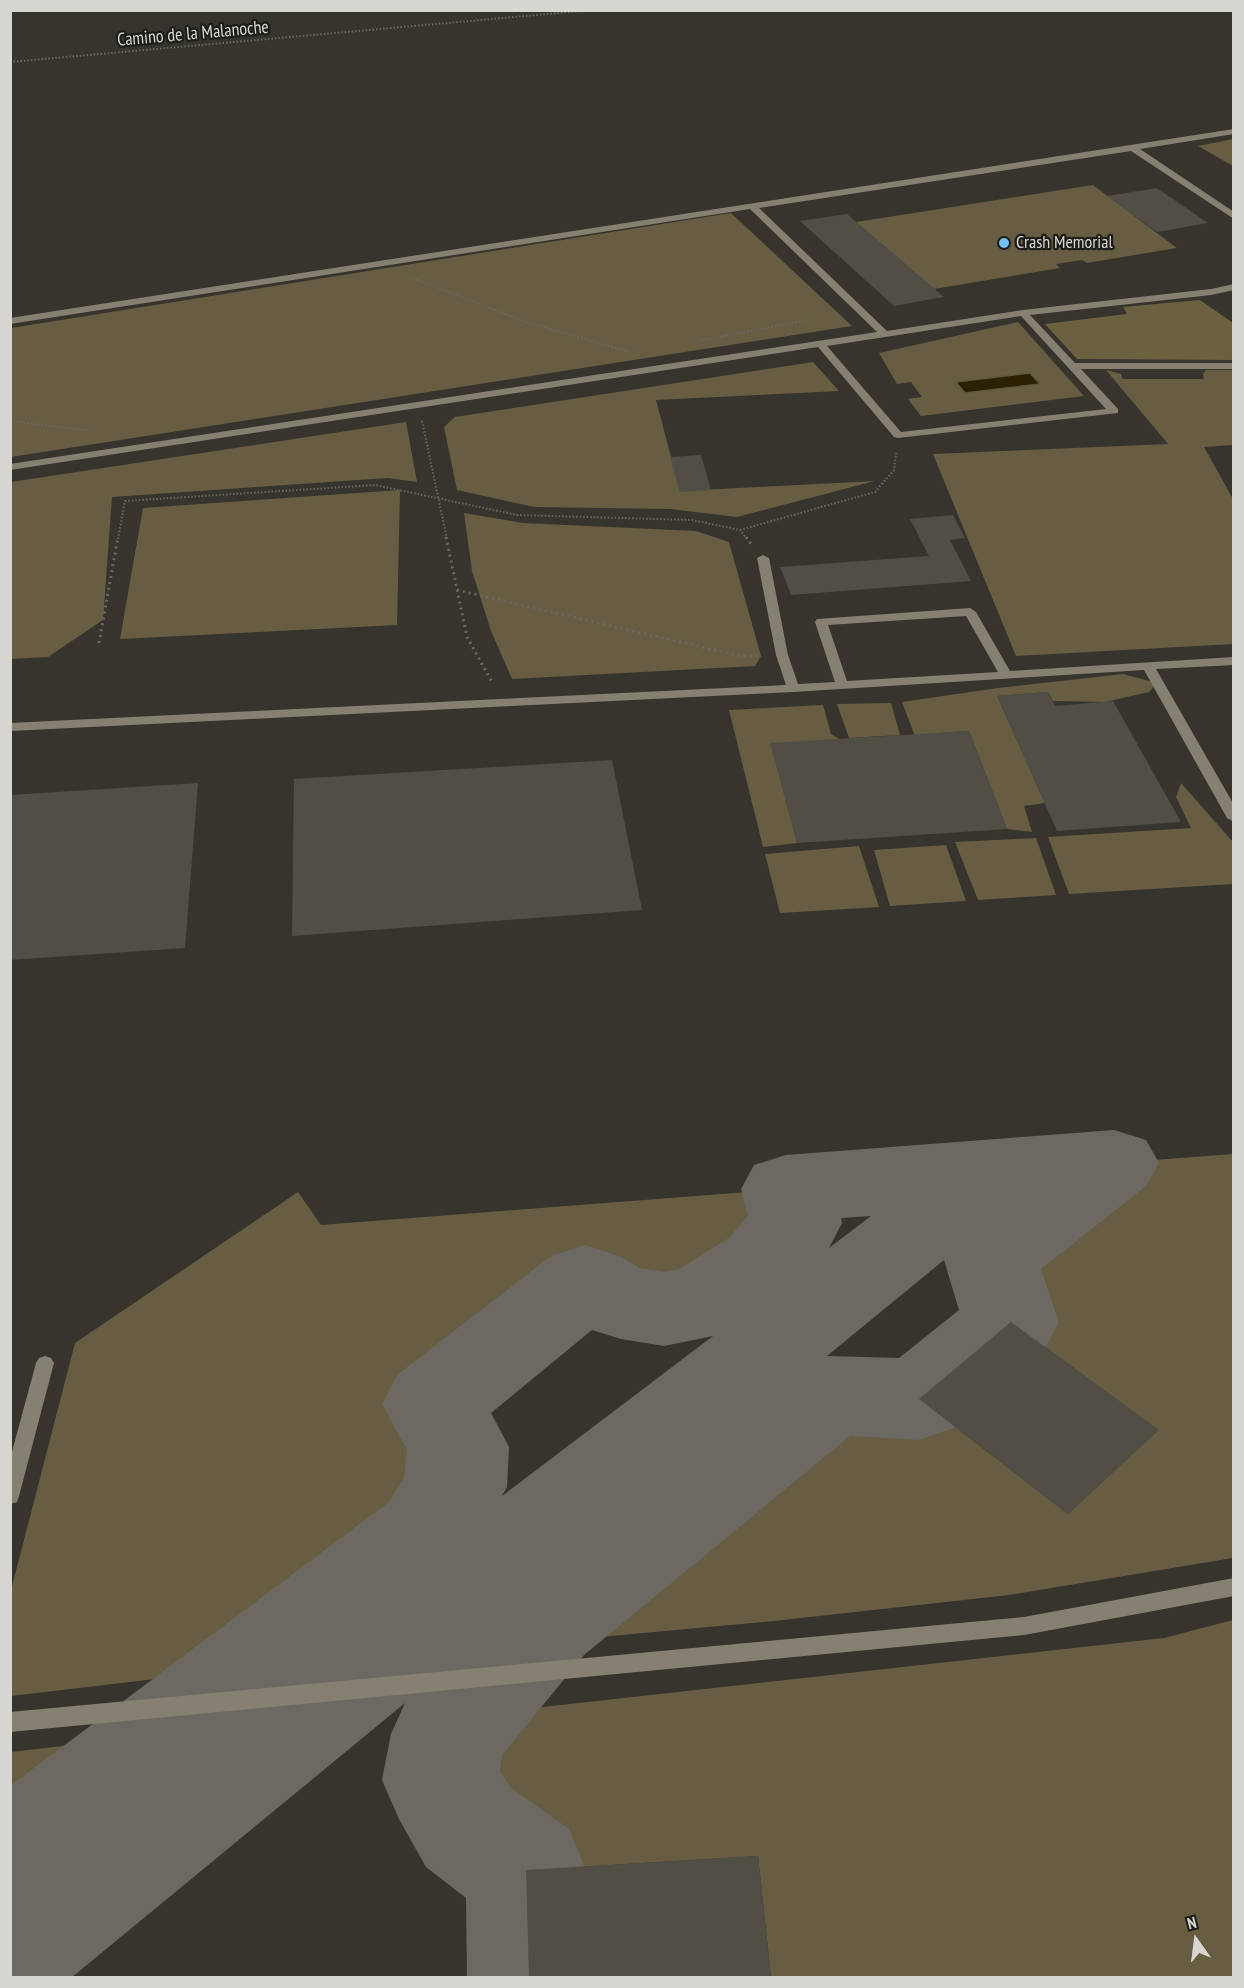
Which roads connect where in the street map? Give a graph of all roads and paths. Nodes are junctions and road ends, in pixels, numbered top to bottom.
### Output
1 (593, 10) edge
2 (10, 62) edge
3 (1233, 131) edge
4 (1133, 148) junction
5 (752, 206) junction
6 (1233, 216) edge
7 (375, 265) junction
8 (1233, 287) edge
9 (1023, 312) junction
10 (806, 320) dead end
11 (10, 321) edge
12 (886, 335) junction
13 (691, 342) dead end
14 (821, 345) junction
15 (633, 353) dead end
16 (1072, 366) junction
17 (1233, 366) edge
18 (419, 405) junction
19 (10, 421) edge
20 (90, 431) dead end
21 (898, 435) junction
22 (10, 466) edge
23 (438, 496) junction
24 (740, 530) junction
25 (763, 558) joint
26 (457, 590) junction
27 (99, 642) dead end
28 (782, 655) junction
29 (1233, 661) edge
30 (1148, 666) junction
31 (1006, 675) junction
32 (842, 685) junction
33 (793, 688) junction
34 (503, 703) junction
35 (10, 727) edge
36 (1233, 818) edge
37 (45, 1363) dead end
38 (10, 1496) edge
39 (1233, 1587) edge
40 (10, 1722) edge

1 - 2 path, Camino de la Malanoche
3 - 4 lane
4 - 5 lane
4 - 6 lane
5 - 7 lane
5 - 12 lane
7 - 11 lane
7 - 15 path
8 - 9 lane
9 - 12 lane
9 - 16 lane
10 - 13 path
12 - 14 lane
14 - 18 lane
14 - 21 lane
16 - 17 lane
16 - 21 lane
18 - 22 lane
18 - 23 path
19 - 20 path
21 - 24 path
23 - 24 path
23 - 26 path
23 - 27 path
24 - 25 path
25 - 28 lane
26 - 28 path
26 - 34 path
28 - 33 lane
29 - 30 lane
30 - 31 lane
30 - 36 lane
31 - 32 lane
31 - 32 lane
32 - 33 lane
33 - 34 lane
34 - 35 lane
37 - 38 lane
39 - 40 lane

